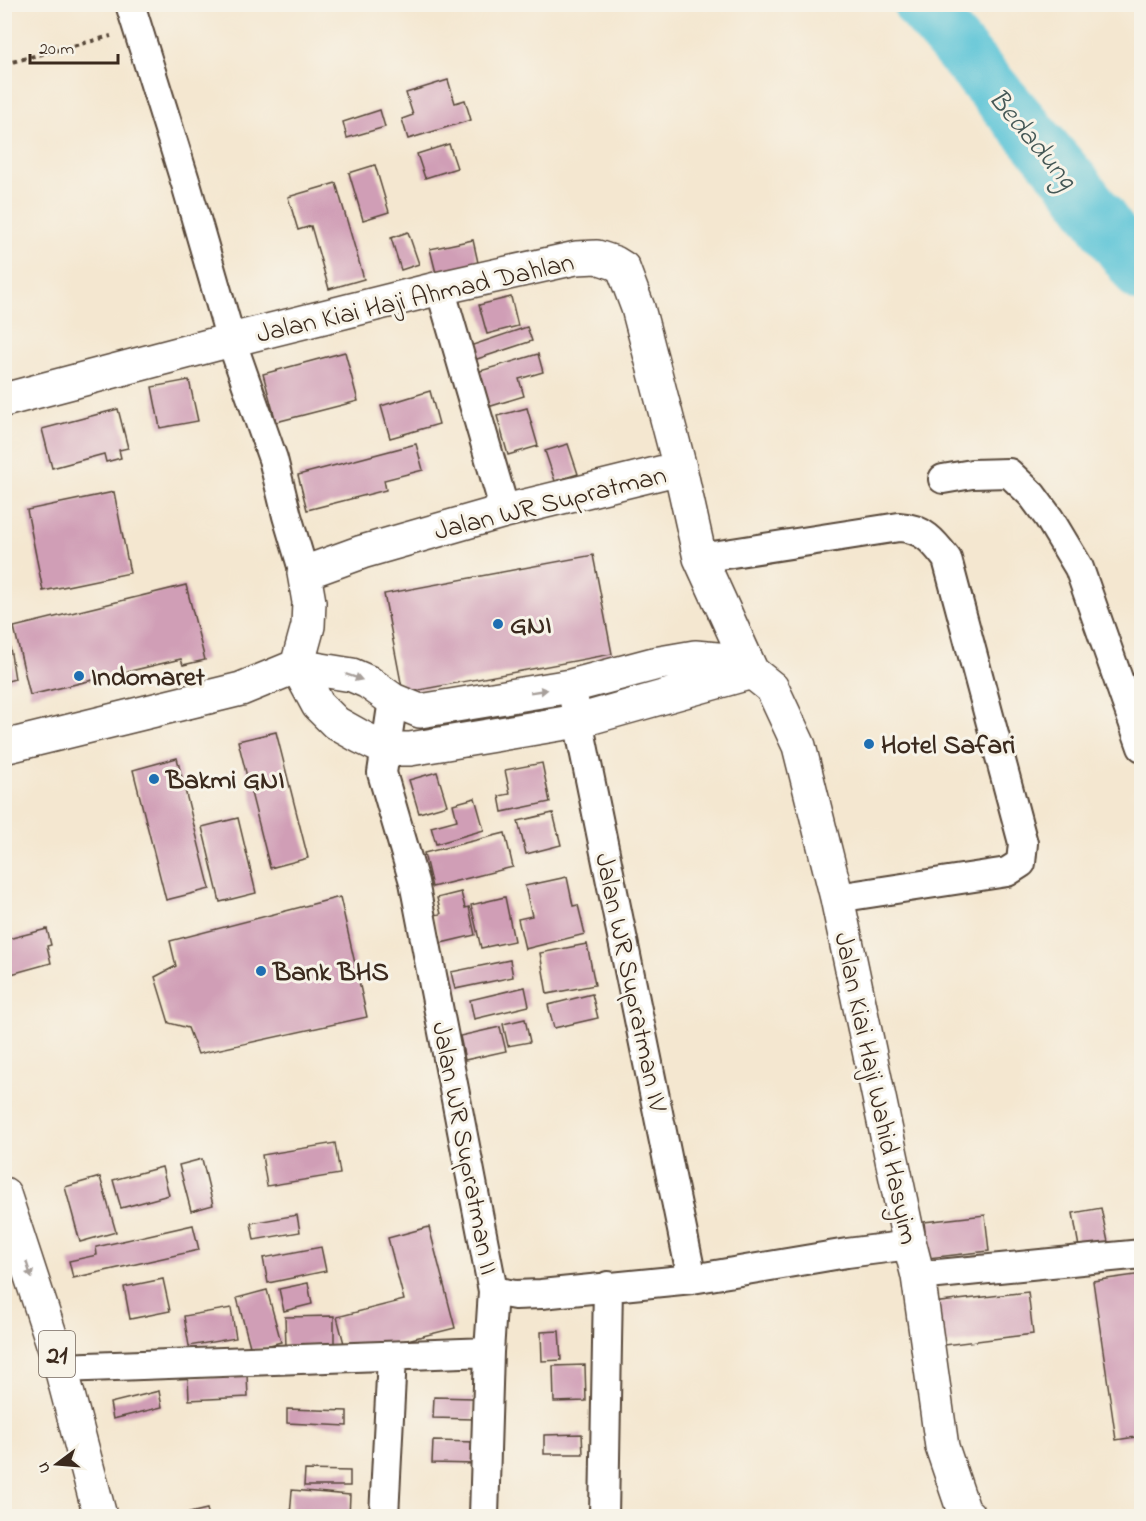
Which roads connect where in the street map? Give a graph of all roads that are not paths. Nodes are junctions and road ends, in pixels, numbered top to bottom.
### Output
1 (134, 17) edge
2 (440, 288) junction
3 (231, 340) junction
4 (4, 400) edge
5 (680, 468) junction
6 (943, 479) dead end
7 (505, 511) junction
8 (700, 558) junction
9 (304, 573) junction
10 (297, 666) junction
11 (752, 672) junction
12 (571, 686) junction
13 (393, 700) junction
14 (578, 721) junction
15 (4, 747) edge
16 (1142, 747) edge
17 (386, 749) junction
18 (837, 898) junction
19 (4, 1194) edge
20 (1142, 1254) edge
21 (914, 1260) junction
22 (692, 1279) junction
23 (608, 1286) junction
24 (493, 1291) junction
25 (489, 1352) junction
26 (392, 1357) junction
27 (61, 1368) junction
28 (100, 1516) edge
29 (384, 1516) edge
30 (484, 1516) edge
31 (604, 1516) edge
32 (969, 1516) edge

1 - 3 street
2 - 3 main road, Jalan Kiai Haji Ahmad Dahlan
2 - 5 main road, Jalan Kiai Haji Ahmad Dahlan
2 - 7 street
3 - 4 main road, Jalan Kiai Haji Ahmad Dahlan
3 - 9 street
5 - 7 main road, Jalan WR Supratman
5 - 8 main road, Jalan WR Supratman
6 - 16 street
7 - 9 main road, Jalan WR Supratman
8 - 11 main road, Jalan WR Supratman
8 - 18 street
9 - 10 main road
10 -> 13 main road
10 - 15 main road
10 - 17 main road
11 - 12 main road
11 - 14 main road
11 - 18 main road, Jalan Kiai Haji Wahid Hasyim
13 -> 12 main road
12 - 14 street, Jalan WR Supratman IV
13 - 17 street, Jalan WR Supratman II
14 - 17 main road
14 - 22 street, Jalan WR Supratman IV
17 - 24 street, Jalan WR Supratman II
18 - 21 main road, Jalan Kiai Haji Wahid Hasyim
19 -> 27 main road, 21
20 - 21 street, Jalan WR Supratman II
21 - 22 street, Jalan WR Supratman II
21 - 32 main road, Jalan Kiai Haji Wahid Hasyim
22 - 23 street, Jalan WR Supratman II
23 - 24 street, Jalan WR Supratman II
23 - 31 street
24 - 25 street
25 - 26 street
25 - 30 street
26 - 27 street
26 - 29 street
27 - 28 main road, 21

